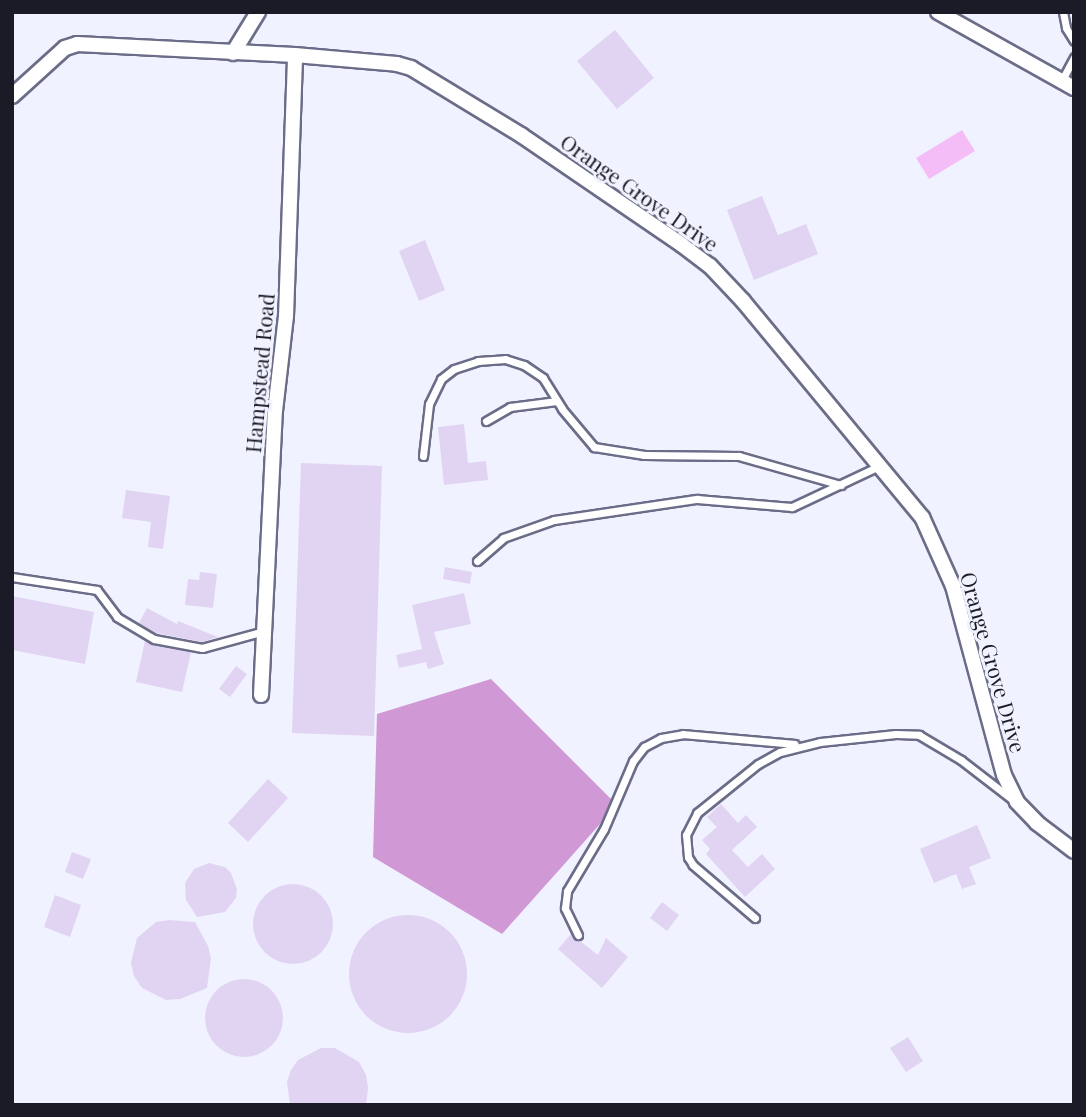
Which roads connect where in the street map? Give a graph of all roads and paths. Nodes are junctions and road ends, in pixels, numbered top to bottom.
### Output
1 (258, 12) edge
2 (938, 12) edge
3 (1063, 12) edge
4 (1074, 41) edge
5 (233, 53) junction
6 (295, 55) junction
7 (1074, 57) edge
8 (1068, 84) edge
9 (12, 96) edge
10 (557, 401) junction
11 (486, 421) dead end
12 (423, 456) dead end
13 (879, 466) junction
14 (841, 485) junction
15 (477, 561) dead end
16 (12, 577) edge
17 (265, 631) junction
18 (261, 695) dead end
19 (799, 745) junction
20 (1017, 802) junction
21 (1074, 851) edge
22 (755, 918) dead end
23 (578, 935) dead end

1 - 5 street
2 - 8 street
3 - 4 lane
5 - 6 street, Orange Grove Drive
5 - 9 street, Orange Grove Drive
6 - 13 street, Orange Grove Drive
6 - 17 street, Hampstead Road
7 - 8 lane
10 - 11 lane
10 - 12 lane
10 - 14 lane
13 - 14 lane
13 - 20 street, Orange Grove Drive
14 - 15 lane
16 - 17 lane
17 - 18 street, Hampstead Road
19 - 20 lane
19 - 22 lane
19 - 23 lane
20 - 21 street, Orange Grove Drive

